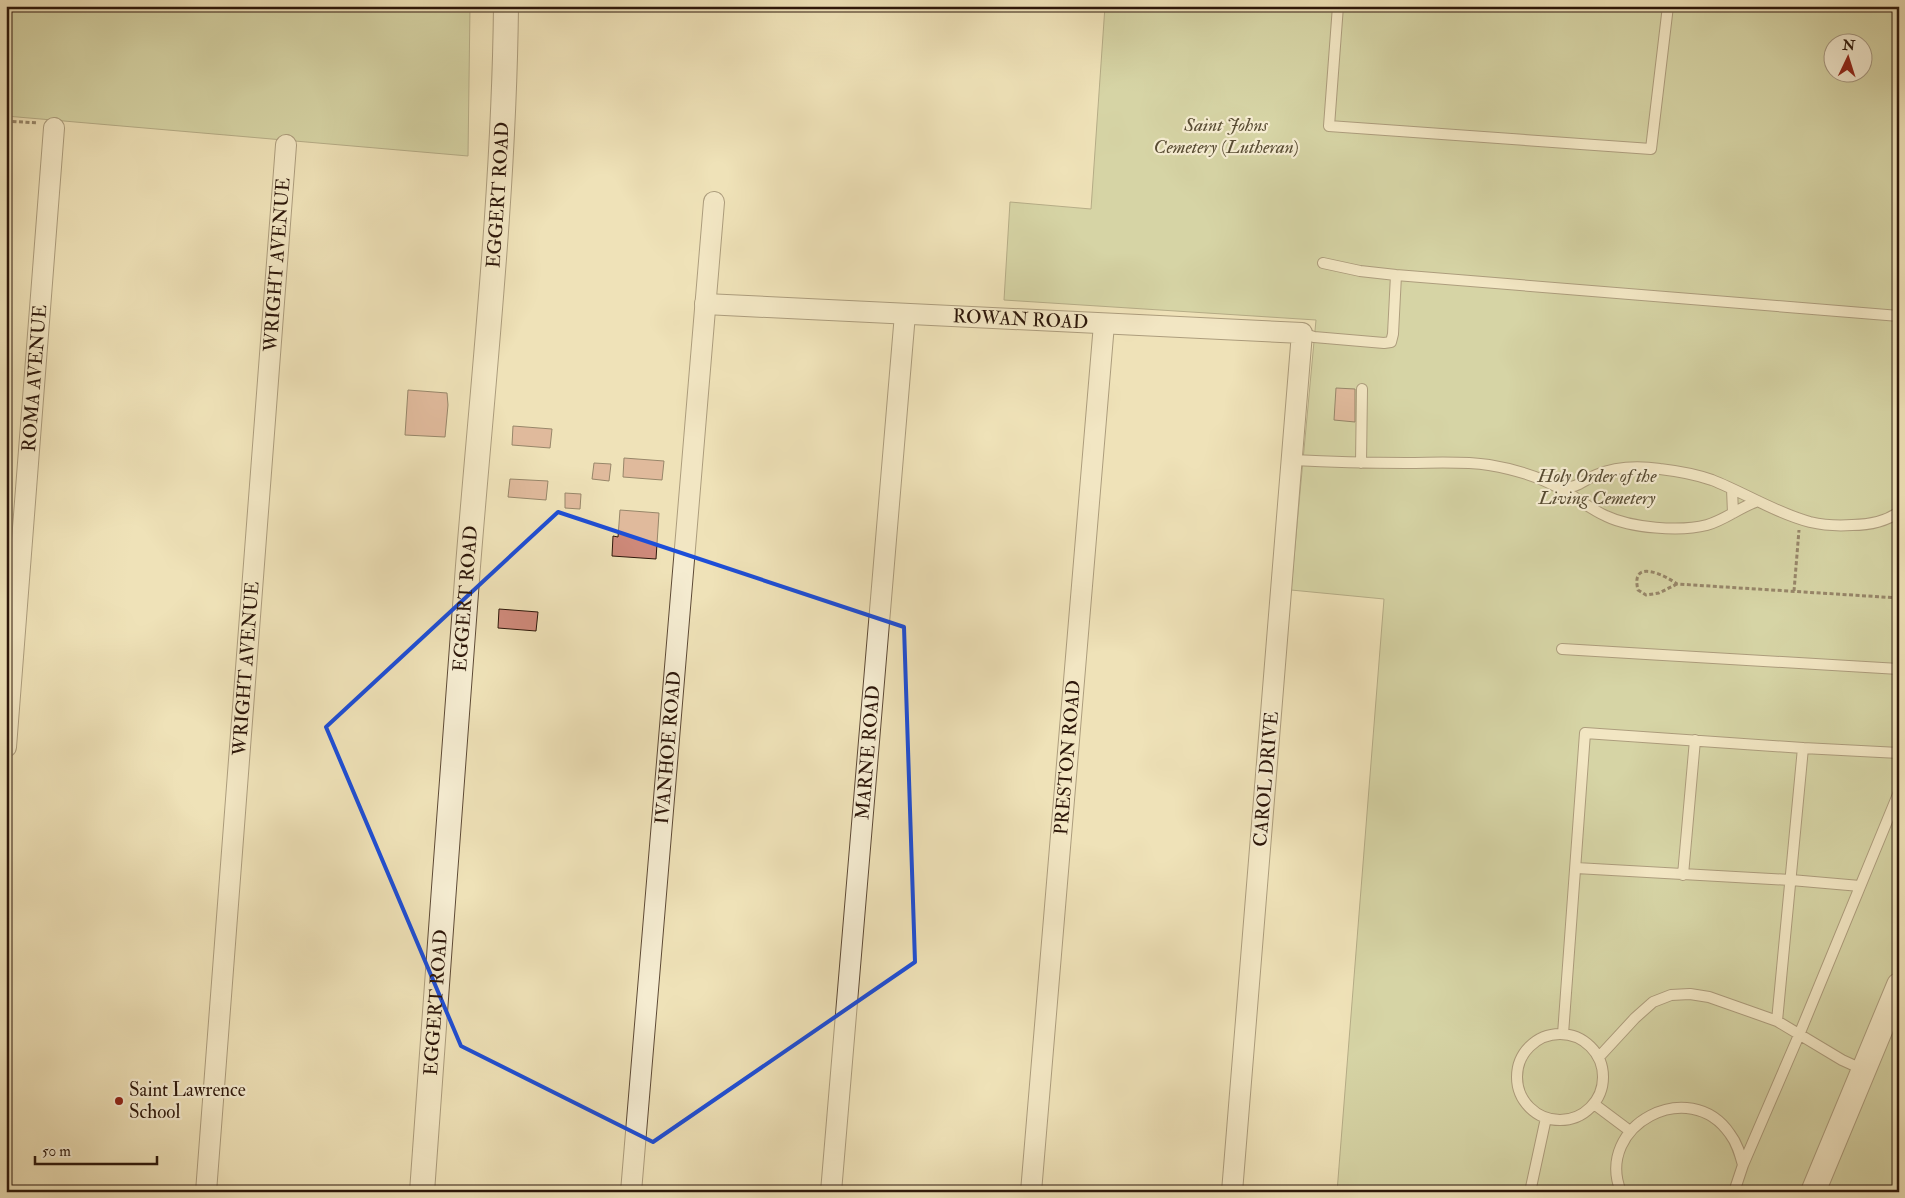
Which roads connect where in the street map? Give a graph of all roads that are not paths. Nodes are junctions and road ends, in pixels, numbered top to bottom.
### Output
1 (506, 6) edge
2 (1338, 6) edge
3 (1668, 6) edge
4 (54, 128) road end
5 (286, 145) dead end
6 (714, 202) dead end
7 (1323, 263) dead end
8 (1396, 275) junction
9 (705, 304) junction
10 (905, 314) junction
11 (1899, 316) edge
12 (1104, 324) junction
13 (1302, 333) junction
14 (1362, 390) dead end
15 (1292, 460) junction
16 (1361, 463) junction
17 (1587, 482) junction
18 (1560, 488) junction
19 (1732, 489) junction
20 (1758, 501) junction
21 (1587, 505) junction
22 (1899, 512) edge
23 (1733, 513) junction
24 (1562, 649) dead end
25 (1899, 669) edge
26 (1695, 740) junction
27 (6, 747) edge
28 (1803, 748) junction
29 (1899, 753) edge
30 (1899, 792) edge
31 (1576, 868) junction
32 (1683, 875) junction
33 (1791, 880) junction
34 (1860, 886) junction
35 (1899, 985) edge
36 (1777, 1021) junction
37 (1563, 1034) junction
38 (1799, 1034) junction
39 (1599, 1057) junction
40 (1864, 1070) junction
41 (1594, 1104) junction
42 (1546, 1118) junction
43 (1630, 1131) junction
44 (1743, 1165) junction
45 (206, 1192) edge
46 (422, 1192) edge
47 (631, 1192) edge
48 (831, 1192) edge
49 (1032, 1192) edge
50 (1232, 1192) edge
51 (1530, 1192) edge
52 (1621, 1192) edge
53 (1734, 1192) edge
54 (1813, 1192) edge

1 - 46 street, EGGERT ROAD
2 - 3 lane
4 - 27 street, ROMA AVENUE
5 - 45 street, WRIGHT AVENUE
6 - 9 street, IVANHOE ROAD
7 - 8 lane
8 - 11 lane
8 - 13 lane
9 - 10 street, ROWAN ROAD
9 - 47 street, IVANHOE ROAD
10 - 12 street, ROWAN ROAD
10 - 48 street, MARNE ROAD
12 - 13 street, ROWAN ROAD
12 - 49 street, PRESTON ROAD
13 - 15 street, CAROL DRIVE
14 - 16 lane
15 - 16 lane
15 - 50 street, CAROL DRIVE
16 - 18 lane
17 - 18 lane
17 - 19 lane
17 - 21 lane
18 - 21 lane
19 - 20 lane
19 - 23 lane
20 - 22 lane
20 - 23 lane
21 - 23 lane
24 - 25 lane
26 - 28 lane
26 - 31 lane
26 - 32 lane
28 - 29 lane
28 - 33 lane
30 - 34 lane
31 - 32 lane
31 - 37 lane
32 - 33 lane
33 - 34 lane
33 - 36 lane
34 - 38 lane
35 - 40 street
36 - 38 lane
36 - 39 lane
37 - 39 lane
37 - 42 lane
38 - 40 lane
38 - 44 lane
39 - 41 lane
40 - 54 street
41 - 42 lane
41 - 43 lane
42 - 51 lane
43 - 44 lane
43 - 52 lane
44 - 53 lane

